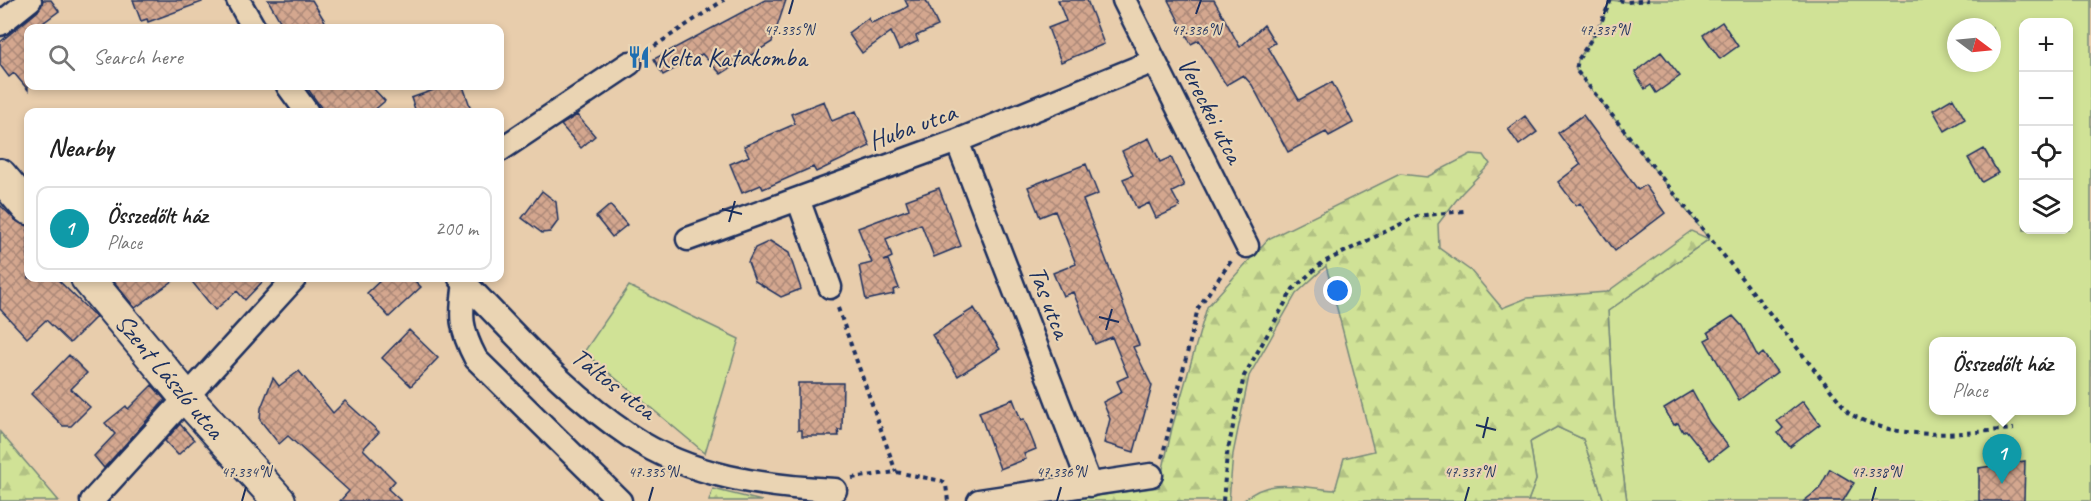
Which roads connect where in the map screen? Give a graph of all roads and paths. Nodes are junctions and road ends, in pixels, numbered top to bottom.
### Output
1 (30, 0) edge
2 (238, 0) edge
3 (724, 0) edge
4 (1124, 0) edge
5 (1611, 0) edge
6 (1619, 0) edge
7 (1649, 0) edge
8 (2, 18) edge
9 (252, 24) edge
10 (1155, 61) junction
11 (630, 63) joint
12 (291, 90) edge
13 (304, 108) edge
14 (957, 141) junction
15 (504, 147) edge
16 (0, 175) edge
17 (798, 199) junction
18 (24, 203) edge
19 (1464, 211) dead end
20 (688, 239) dead end
21 (1247, 246) joint
22 (90, 282) edge
23 (291, 282) edge
24 (463, 282) edge
25 (465, 282) edge
26 (830, 287) joint
27 (185, 396) junction
28 (2014, 429) dead end
29 (896, 472) junction
30 (1151, 475) joint
31 (1090, 484) junction
32 (831, 490) joint
33 (92, 501) edge
34 (279, 501) edge
35 (620, 501) edge
36 (948, 501) edge
37 (979, 501) edge
38 (1223, 501) edge

1 - 8 street
2 - 9 street
3 - 11 path
4 - 10 street, Vereckei utca
5 - 28 path
6 - 7 path
10 - 14 street, Huba utca
10 - 21 street, Vereckei utca
11 - 15 street
12 - 13 street
14 - 17 street, Huba utca
14 - 31 street, Tas utca
16 - 18 street
17 - 20 street, Huba utca
17 - 26 street
19 - 38 path
21 - 30 path
22 - 27 street, Szent László utca
23 - 27 street
24 - 35 street
25 - 32 street, Táltos utca
26 - 29 path
27 - 33 street
27 - 34 street, Szent László utca
29 - 32 path
29 - 36 path
30 - 31 street
31 - 37 street

